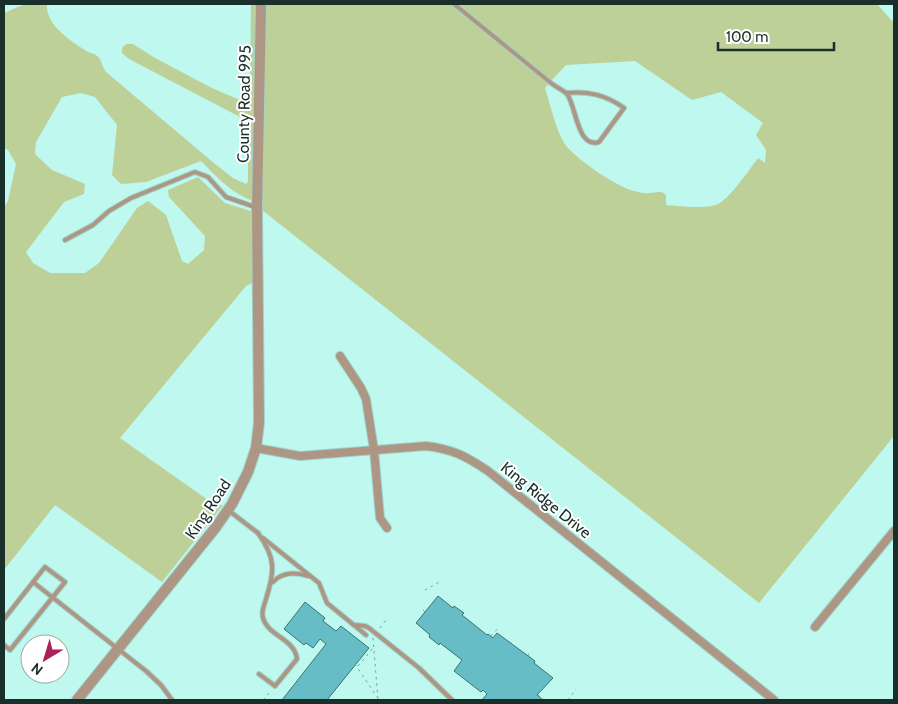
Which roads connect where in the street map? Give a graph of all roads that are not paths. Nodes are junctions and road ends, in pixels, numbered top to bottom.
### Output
1 (261, 4) edge
2 (454, 4) edge
3 (566, 93) junction
4 (257, 206) junction
5 (65, 240) dead end
6 (340, 356) dead end
7 (256, 448) junction
8 (374, 450) junction
9 (228, 510) junction
10 (387, 528) dead end
11 (894, 531) edge
12 (258, 533) junction
13 (311, 576) junction
14 (33, 582) junction
15 (271, 584) junction
16 (53, 597) junction
17 (4, 619) edge
18 (354, 625) junction
19 (815, 627) dead end
20 (366, 635) dead end
21 (4, 645) edge
22 (118, 649) junction
23 (259, 674) dead end
24 (77, 700) edge
25 (172, 700) edge
26 (452, 700) edge
27 (774, 700) edge

1 - 4 street, County Road 995
2 - 3 lane
3 - 3 lane
4 - 5 lane
4 - 7 street, King Road
6 - 8 street
7 - 8 street, King Ridge Drive
7 - 9 street, King Road
8 - 10 street
8 - 27 street, King Ridge Drive
9 - 12 lane
9 - 22 street, King Road
11 - 19 street
12 - 13 lane
12 - 15 lane
13 - 15 lane
13 - 18 lane
14 - 16 lane
14 - 16 lane
14 - 17 lane
15 - 23 lane
16 - 21 lane
16 - 22 lane
18 - 20 lane
18 - 26 lane
22 - 24 street, King Road
22 - 25 lane

